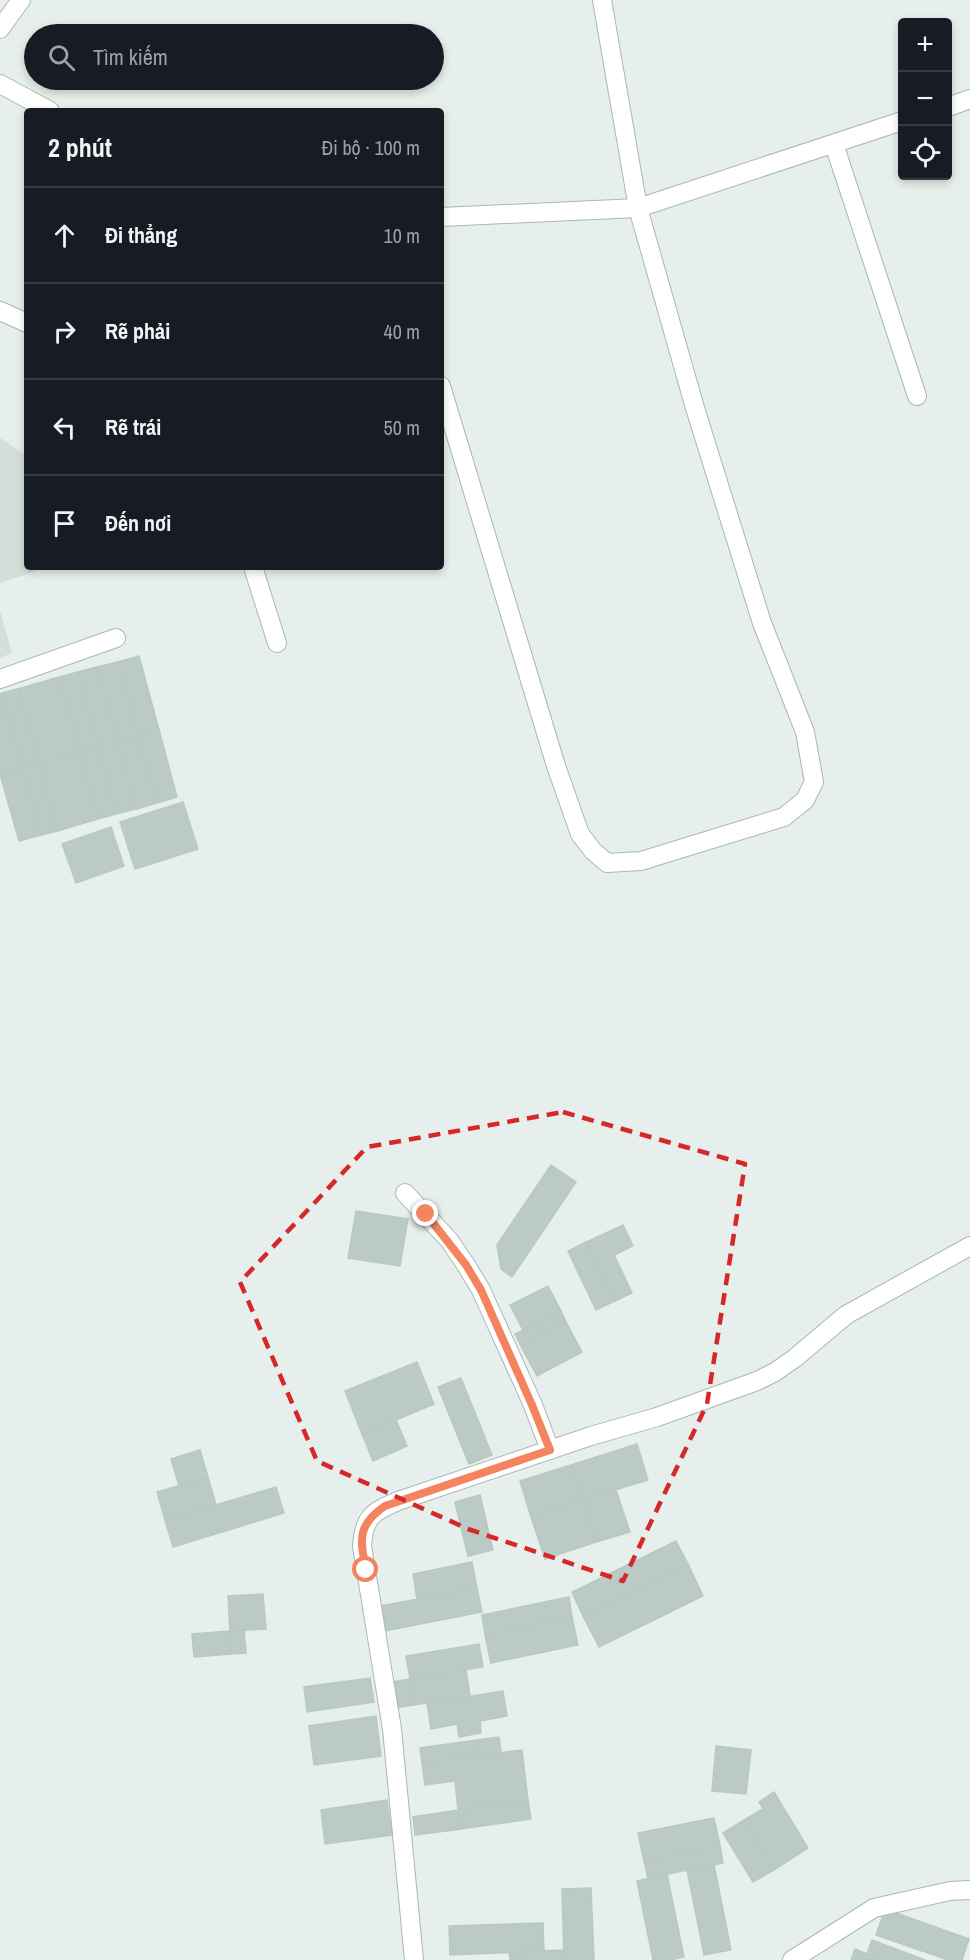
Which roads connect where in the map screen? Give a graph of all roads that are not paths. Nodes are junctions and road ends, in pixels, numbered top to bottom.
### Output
1 (21, 0) edge
2 (602, 0) edge
3 (0, 29) edge
4 (0, 84) edge
5 (970, 99) edge
6 (952, 106) edge
7 (44, 108) edge
8 (898, 124) edge
9 (834, 144) junction
10 (638, 208) junction
11 (444, 217) edge
12 (0, 311) edge
13 (24, 322) edge
14 (444, 396) edge
15 (917, 396) dead end
16 (254, 570) edge
17 (116, 638) dead end
18 (277, 643) dead end
19 (0, 679) edge
20 (405, 1193) dead end
21 (970, 1246) edge
22 (550, 1450) junction
23 (970, 1890) edge
24 (414, 1960) edge
25 (792, 1960) edge

1 - 3 street
2 - 10 street
4 - 7 street
5 - 6 street
8 - 9 street
9 - 10 street
9 - 15 street
10 - 11 street
10 - 14 street
12 - 13 street
16 - 18 street
17 - 19 street
20 - 22 street
21 - 22 street
22 - 24 street
23 - 25 street

